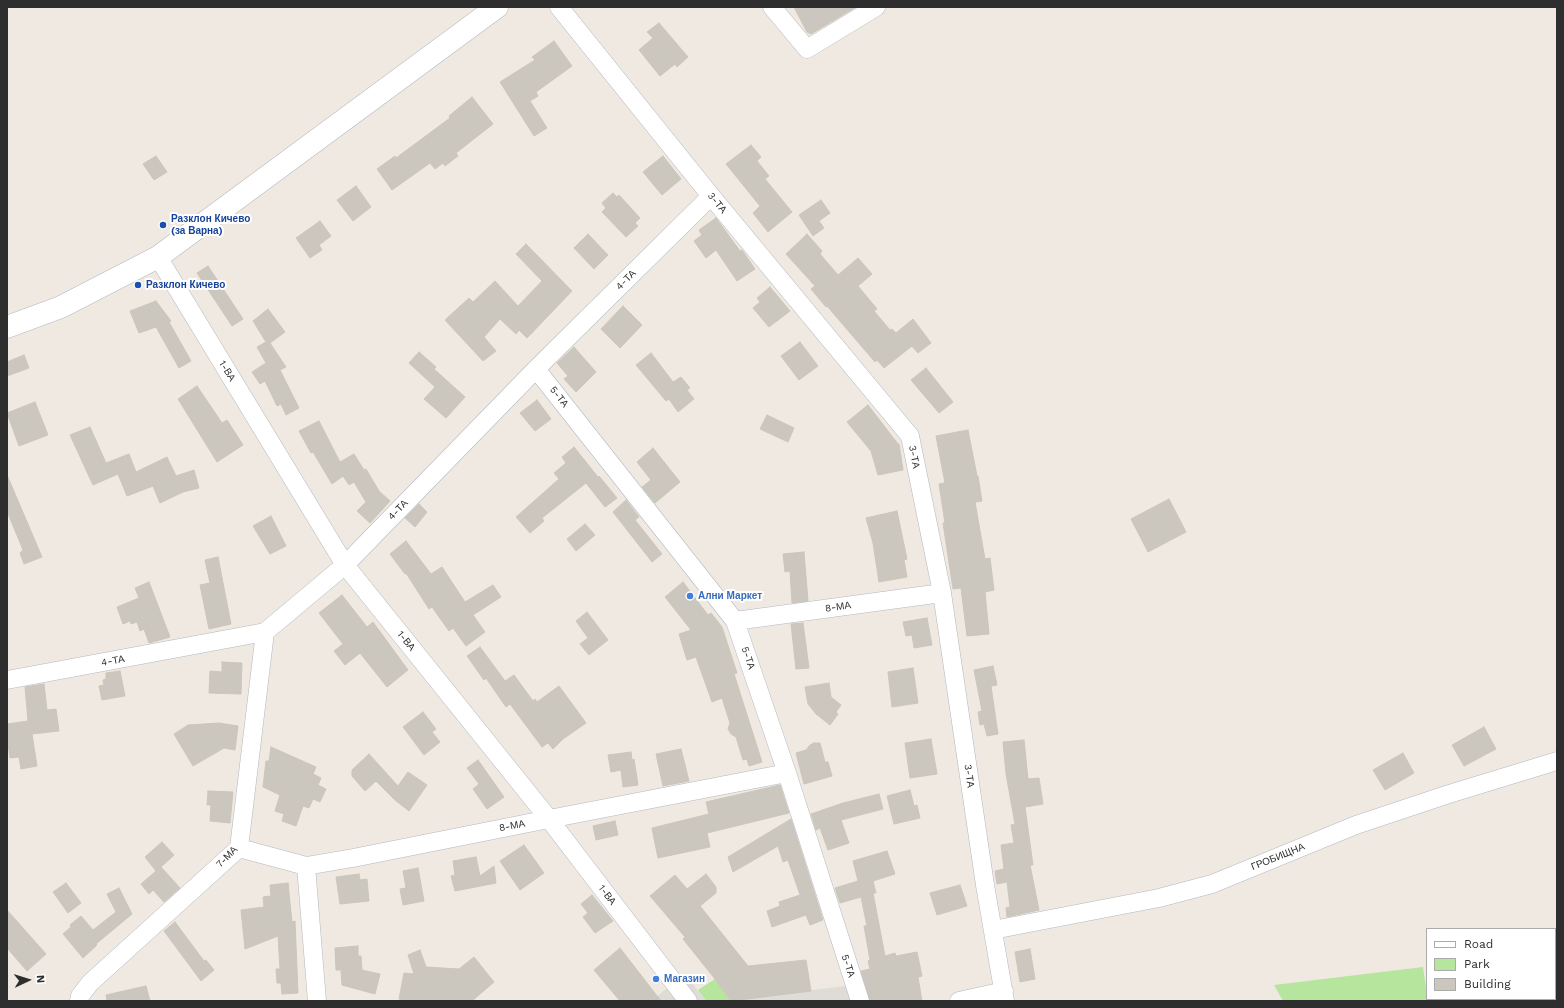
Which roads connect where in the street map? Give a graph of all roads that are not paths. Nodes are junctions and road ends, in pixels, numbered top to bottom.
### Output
1 (497, 7) edge
2 (772, 7) edge
3 (876, 7) edge
4 (564, 9) edge
5 (711, 196) junction
6 (158, 257) junction
7 (7, 327) edge
8 (536, 369) junction
9 (345, 566) junction
10 (942, 592) junction
11 (735, 621) junction
12 (265, 632) junction
13 (7, 680) edge
14 (1557, 761) edge
15 (787, 773) junction
16 (549, 818) junction
17 (239, 848) junction
18 (306, 866) junction
19 (993, 930) junction
20 (1004, 996) edge
21 (79, 1001) edge
22 (317, 1001) edge
23 (688, 1001) edge
24 (860, 1001) edge
25 (959, 1001) edge

1 - 6 street
2 - 3 street
4 - 5 street, 3-ТА
5 - 8 street, 4-ТА
5 - 10 street, 3-ТА
6 - 7 street
6 - 9 street, 1-ВА
8 - 9 street, 4-ТА
8 - 11 street, 5-ТА
9 - 12 street, 4-ТА
9 - 16 street, 1-ВА
10 - 11 street, 8-МА
10 - 19 street, 3-ТА
11 - 15 street, 5-ТА
12 - 13 street, 4-ТА
12 - 17 street, 7-МА
14 - 19 street, ГРОБИЩНА
15 - 16 street, 8-МА
15 - 24 street, 5-ТА
16 - 18 street, 8-МА
16 - 23 street, 1-ВА
17 - 18 street, 8-МА
17 - 21 street, 7-МА
18 - 22 street
19 - 20 street, 3-ТА
20 - 25 street

